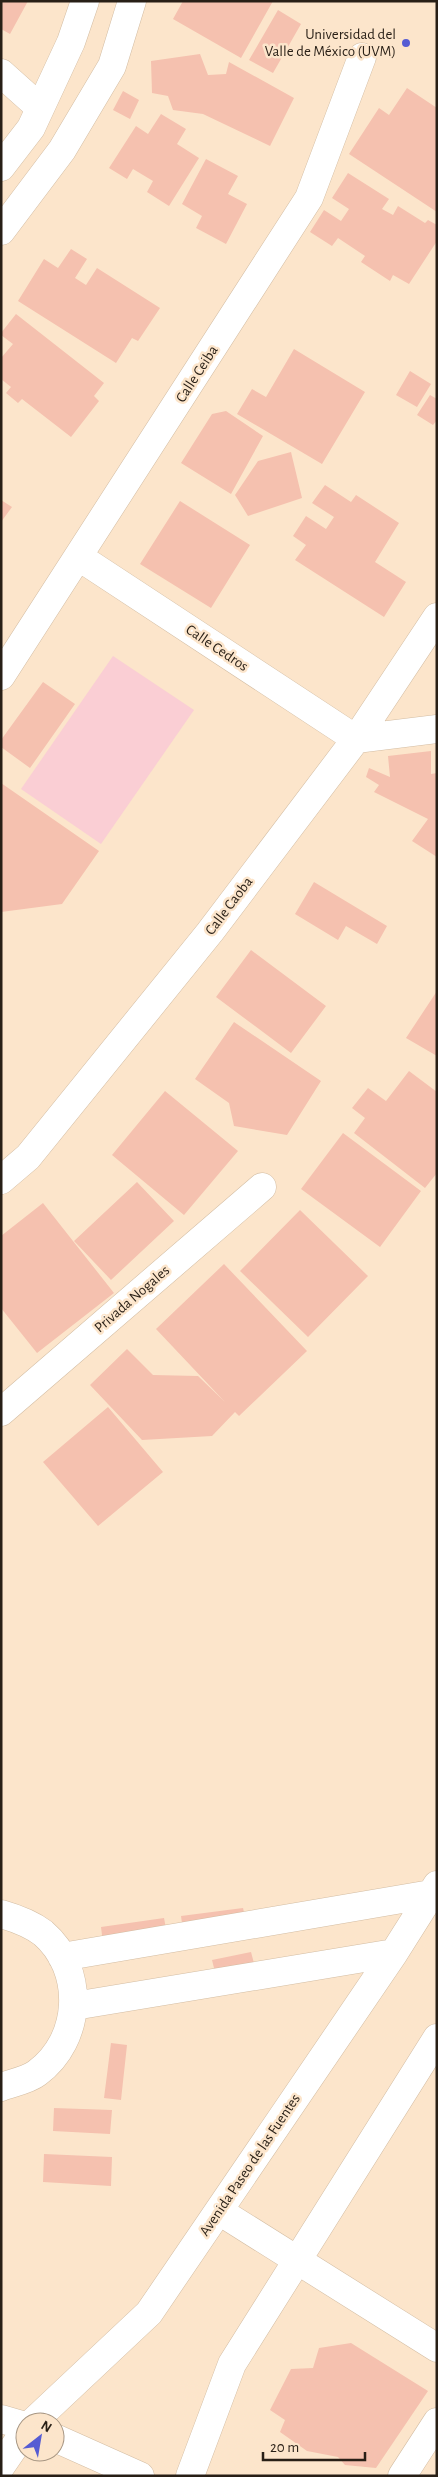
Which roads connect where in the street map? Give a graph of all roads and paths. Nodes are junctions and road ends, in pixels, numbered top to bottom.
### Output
1 (85, 1) edge
2 (132, 1) edge
3 (362, 56) dead end
4 (1, 73) edge
5 (39, 108) junction
6 (1, 168) edge
7 (33, 188) junction
8 (1, 231) edge
9 (79, 556) junction
10 (437, 617) edge
11 (1, 676) edge
12 (437, 729) edge
13 (356, 739) junction
14 (1, 1180) edge
15 (262, 1187) dead end
16 (1, 1412) edge
17 (434, 1889) edge
18 (1, 1914) edge
19 (394, 1953) junction
20 (62, 1957) junction
21 (74, 2006) junction
22 (437, 2038) edge
23 (1, 2087) edge
24 (219, 2211) junction
25 (295, 2260) junction
26 (437, 2348) edge
27 (44, 2412) edge
28 (1, 2419) edge
29 (437, 2422) edge
30 (15, 2423) edge
31 (65, 2442) edge
32 (15, 2446) edge
33 (1, 2466) edge
34 (140, 2476) edge
35 (190, 2476) edge
36 (402, 2476) edge

1 - 5 street
2 - 7 street
3 - 9 street, Calle Ceiba
4 - 5 street
5 - 6 street
6 - 7 street
7 - 8 street
9 - 11 street, Calle Ceiba
9 - 13 street, Calle Cedros
10 - 13 street, Calle Caoba
12 - 13 street
13 - 14 street, Calle Caoba
15 - 16 street, Privada Nogales
17 - 19 street, Avenida Paseo de las Fuentes
17 - 20 street
18 - 20 street
19 - 21 street
19 - 24 street, Avenida Paseo de las Fuentes
20 - 21 street
21 - 23 street
22 - 25 street
24 - 25 street
24 - 27 street, Avenida Paseo de las Fuentes
25 - 26 street
25 - 35 street
28 - 30 street
29 - 36 street
31 - 34 street
32 - 33 street

